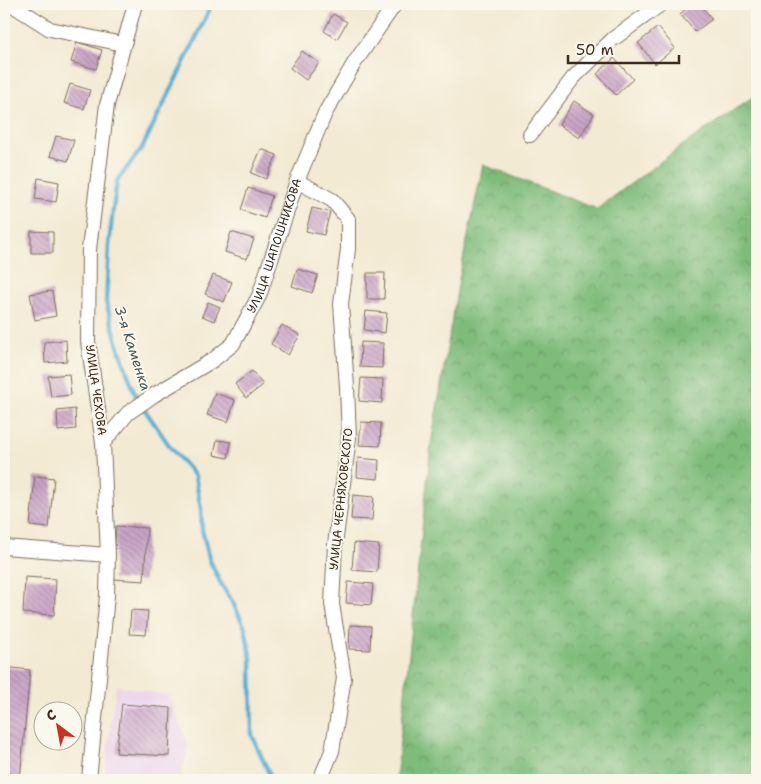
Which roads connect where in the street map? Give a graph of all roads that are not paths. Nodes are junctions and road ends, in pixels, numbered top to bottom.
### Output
1 (11, 4) edge
2 (135, 4) edge
3 (395, 4) edge
4 (661, 4) edge
5 (123, 44) junction
6 (530, 136) dead end
7 (297, 181) junction
8 (103, 443) junction
9 (4, 546) edge
10 (108, 555) junction
11 (89, 780) edge
12 (320, 780) edge

1 - 5 street
2 - 5 street, УЛИЦА ЧЕХОВА
3 - 7 street, УЛИЦА ШАПОШНИКОВА
4 - 6 street
5 - 8 street, УЛИЦА ЧЕХОВА
7 - 8 street, УЛИЦА ШАПОШНИКОВА
7 - 12 street, УЛИЦА ЧЕРНЯХОВСКОГО
8 - 10 street, УЛИЦА ЧЕХОВА
9 - 10 street
10 - 11 street, УЛИЦА ЧЕХОВА

